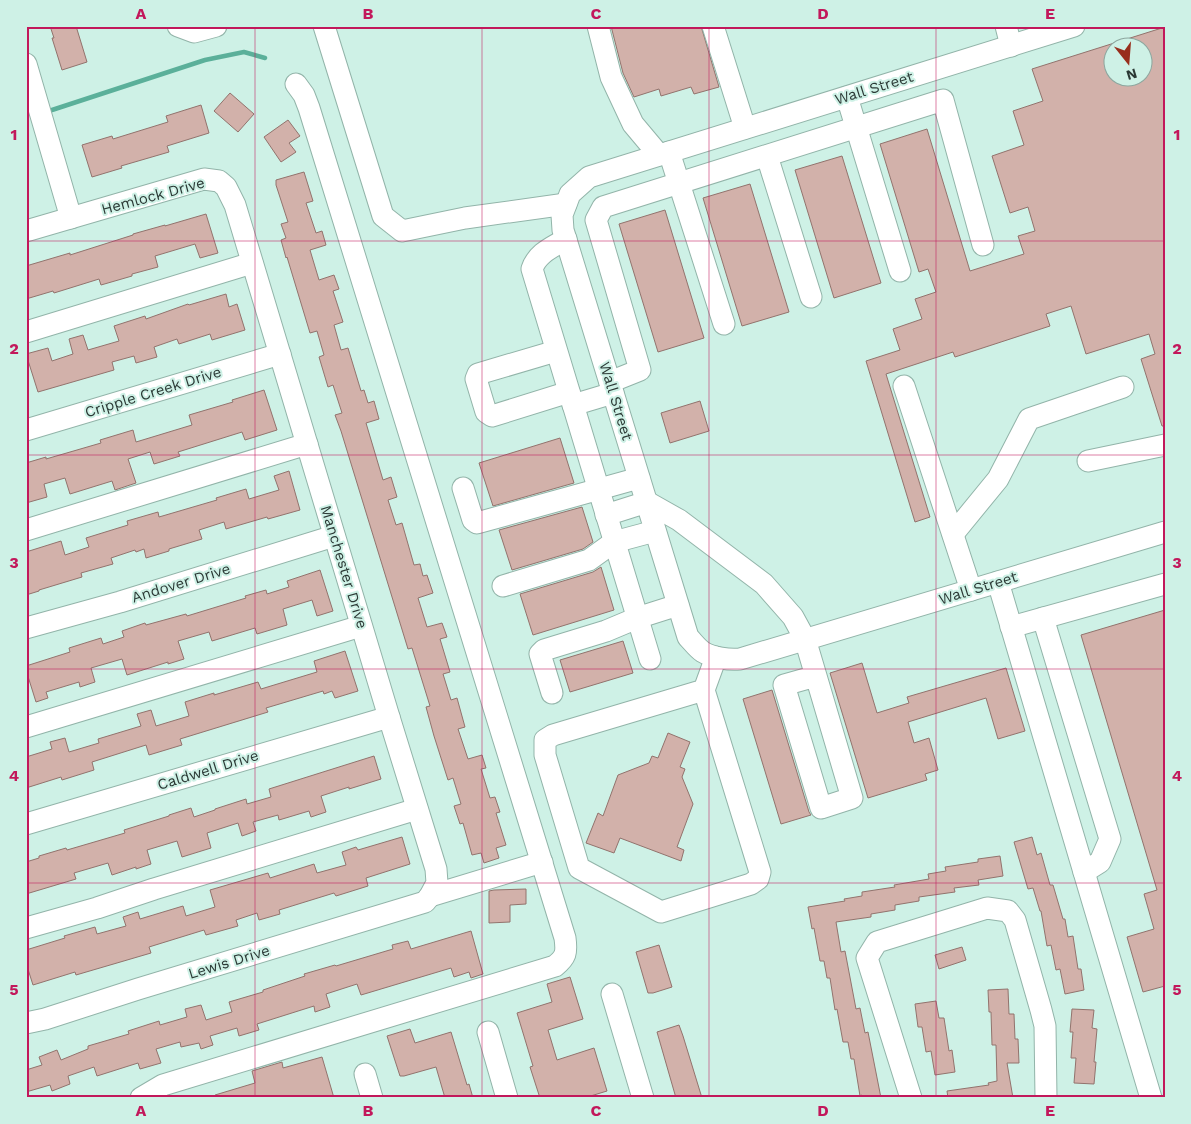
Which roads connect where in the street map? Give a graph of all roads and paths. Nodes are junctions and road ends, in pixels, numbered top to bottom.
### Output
1 (178, 26) edge
2 (216, 26) edge
3 (324, 26) edge
4 (598, 26) edge
5 (713, 26) edge
6 (1074, 26) edge
7 (1008, 36) edge
8 (26, 64) edge
9 (296, 84) dead end
10 (847, 97) junction
11 (745, 128) junction
12 (856, 128) junction
13 (664, 154) junction
14 (767, 156) junction
15 (679, 183) junction
16 (566, 204) junction
17 (71, 218) junction
18 (26, 232) edge
19 (245, 238) joint
20 (566, 239) junction
21 (984, 246) dead end
22 (252, 263) junction
23 (900, 271) dead end
24 (811, 297) dead end
25 (724, 324) dead end
26 (26, 332) edge
27 (556, 351) junction
28 (280, 354) junction
29 (904, 386) dead end
30 (612, 387) junction
31 (1123, 387) dead end
32 (571, 399) junction
33 (26, 430) edge
34 (307, 444) junction
35 (1165, 445) edge
36 (1088, 461) dead end
37 (639, 478) junction
38 (463, 488) dead end
39 (598, 489) junction
40 (646, 502) junction
41 (606, 515) junction
42 (26, 530) edge
43 (655, 531) junction
44 (1165, 532) edge
45 (953, 534) junction
46 (334, 536) junction
47 (614, 542) junction
48 (998, 582) junction
49 (1165, 584) edge
50 (503, 586) dead end
51 (971, 590) junction
52 (678, 605) junction
53 (637, 618) junction
54 (1043, 618) junction
55 (361, 626) junction
56 (1011, 627) junction
57 (26, 628) edge
58 (805, 639) junction
59 (716, 656) junction
60 (650, 659) dead end
61 (816, 676) junction
62 (704, 690) junction
63 (552, 693) dead end
64 (389, 717) junction
65 (26, 727) edge
66 (417, 809) junction
67 (26, 824) edge
68 (542, 862) junction
69 (1084, 872) junction
70 (430, 896) junction
71 (26, 928) edge
72 (612, 994) dead end
73 (26, 1023) edge
74 (488, 1032) dead end
75 (365, 1074) dead end
76 (141, 1098) edge
77 (372, 1098) edge
78 (507, 1098) edge
79 (643, 1098) edge
80 (911, 1098) edge
81 (1046, 1098) edge
82 (1151, 1098) edge

1 - 2 street
3 - 16 street
4 - 13 street
5 - 11 street
6 - 7 street, Wall Street
7 - 10 street, Wall Street
8 - 17 street
9 - 68 street
10 - 11 street, Wall Street
10 - 12 street
11 - 13 street, Wall Street
12 - 14 street
12 - 21 street
12 - 23 street
13 - 15 street
13 - 16 street, Wall Street
14 - 15 street
14 - 24 street
15 - 25 street
15 - 30 street
16 - 20 street, Wall Street
17 - 18 street, Hemlock Drive
17 - 19 street, Hemlock Drive
19 - 22 street, Manchester Drive
20 - 27 street
20 - 30 street, Wall Street
22 - 26 street
22 - 28 street, Manchester Drive
27 - 32 street
27 - 32 street
28 - 33 street, Cripple Creek Drive
28 - 34 street, Manchester Drive
29 - 45 street
30 - 32 street
30 - 37 street, Wall Street
31 - 45 street
32 - 39 street
34 - 42 street
34 - 46 street, Manchester Drive
35 - 36 street
37 - 39 street
37 - 40 street, Wall Street
38 - 39 street
39 - 41 street
40 - 41 street
40 - 43 street, Wall Street
40 - 58 street
41 - 47 street
43 - 47 street
43 - 52 street, Wall Street
44 - 48 street, Wall Street
45 - 51 street
46 - 55 street, Manchester Drive
46 - 57 street, Andover Drive
47 - 50 street
47 - 53 street
48 - 51 street, Wall Street
48 - 56 street
49 - 54 street
51 - 58 street, Wall Street
52 - 53 street
52 - 59 street, Wall Street
53 - 60 street
53 - 63 street
54 - 56 street
54 - 69 street
55 - 64 street, Manchester Drive
55 - 65 street
56 - 69 street
58 - 59 street, Wall Street
58 - 61 street
59 - 62 street
61 - 61 street
62 - 62 street
64 - 66 street, Manchester Drive
64 - 67 street, Caldwell Drive
66 - 70 street, Manchester Drive
66 - 71 street
68 - 70 street, Lewis Drive
68 - 76 street
69 - 82 street
70 - 73 street, Lewis Drive
72 - 79 street
74 - 78 street
75 - 77 street
80 - 81 street

